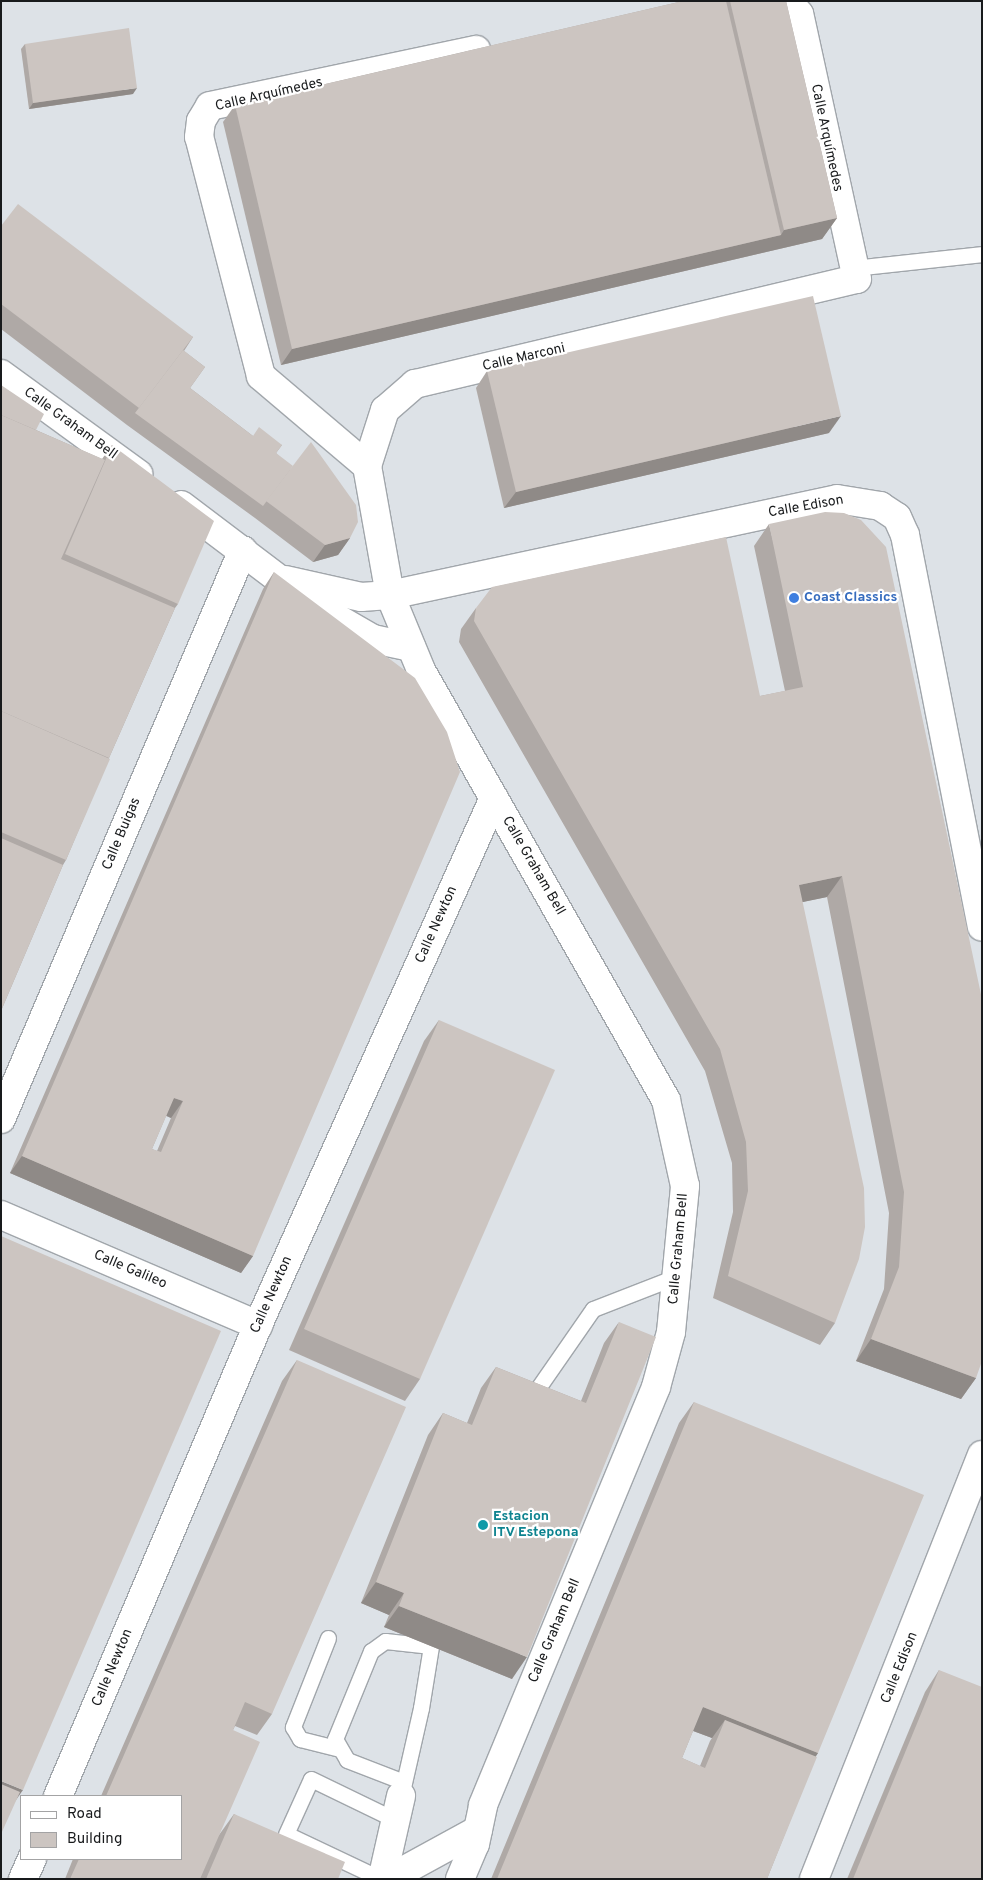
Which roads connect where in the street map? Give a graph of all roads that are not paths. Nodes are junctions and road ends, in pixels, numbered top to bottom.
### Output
1 (788, 1) edge
2 (505, 44) edge
3 (982, 254) edge
4 (856, 273) junction
5 (1, 374) edge
6 (367, 466) junction
7 (244, 550) junction
8 (285, 580) junction
9 (390, 595) junction
10 (411, 647) junction
11 (494, 798) junction
12 (982, 927) edge
13 (1, 1119) edge
14 (1, 1216) edge
15 (678, 1276) junction
16 (258, 1325) junction
17 (525, 1406) edge
18 (982, 1455) edge
19 (328, 1638) dead end
20 (337, 1748) junction
21 (58, 1795) edge
22 (400, 1799) junction
23 (478, 1830) junction
24 (32, 1860) edge
25 (384, 1876) edge
26 (23, 1879) edge
27 (460, 1879) edge
28 (814, 1879) edge

1 - 4 street, Calle Arquímedes
2 - 6 street, Calle Arquímedes
3 - 4 lane
4 - 6 street, Calle Marconi
5 - 7 street, Calle Graham Bell
6 - 9 street, Calle Marconi
7 - 8 street, Calle Graham Bell
7 - 13 street, Calle Buigas
8 - 9 street, Calle Graham Bell
8 - 10 street, Calle Graham Bell
9 - 10 street, Calle Graham Bell
9 - 12 street, Calle Edison
10 - 11 street, Calle Graham Bell
11 - 15 street, Calle Graham Bell
11 - 16 street, Calle Newton
14 - 16 street, Calle Galileo
15 - 17 lane
15 - 23 street, Calle Graham Bell
16 - 21 street, Calle Newton
18 - 28 street, Calle Edison
19 - 20 lane
20 - 22 lane
20 - 22 lane
22 - 25 street
22 - 25 lane
23 - 25 street
23 - 27 street, Calle Graham Bell
24 - 26 street

